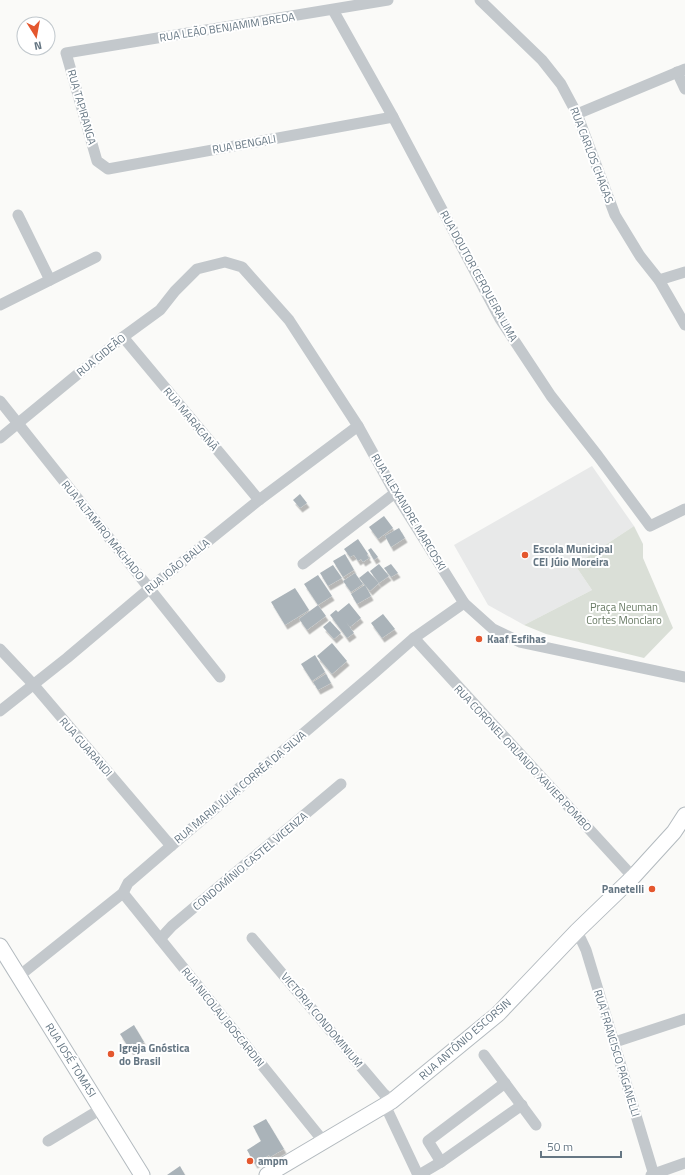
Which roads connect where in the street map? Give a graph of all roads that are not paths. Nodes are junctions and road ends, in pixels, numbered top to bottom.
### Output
1 (388, 0) edge
2 (480, 0) edge
3 (333, 10) junction
4 (66, 53) joint
5 (681, 70) edge
6 (685, 89) edge
7 (577, 114) junction
8 (393, 117) junction
9 (97, 161) joint
10 (18, 215) dead end
11 (96, 257) dead end
12 (197, 270) joint
13 (685, 272) edge
14 (50, 280) junction
15 (659, 280) junction
16 (0, 305) edge
17 (685, 325) edge
18 (123, 337) junction
19 (0, 401) edge
20 (17, 424) junction
21 (358, 426) junction
22 (0, 438) edge
23 (396, 493) junction
24 (259, 500) junction
25 (685, 509) edge
26 (302, 564) dead end
27 (150, 588) junction
28 (464, 603) junction
29 (414, 638) junction
30 (0, 649) edge
31 (220, 677) dead end
32 (685, 677) edge
33 (33, 684) junction
34 (0, 711) edge
35 (341, 784) dead end
36 (685, 815) edge
37 (171, 846) junction
38 (633, 877) junction
39 (123, 893) junction
40 (578, 931) junction
41 (252, 938) dead end
42 (160, 939) junction
43 (0, 946) edge
44 (19, 976) junction
45 (685, 1019) edge
46 (615, 1042) junction
47 (484, 1055) dead end
48 (505, 1084) junction
49 (388, 1103) junction
50 (522, 1105) junction
51 (101, 1109) junction
52 (536, 1125) dead end
53 (48, 1141) dead end
54 (324, 1142) junction
55 (441, 1162) junction
56 (685, 1163) edge
57 (274, 1173) edge
58 (142, 1175) edge
59 (419, 1175) edge
60 (653, 1175) edge

1 - 3 street, RUA LEÃO BENJAMIM BREDA
2 - 7 street, RUA CARLOS CHAGAS
3 - 4 street, RUA LEÃO BENJAMIM BREDA
3 - 8 street, RUA DOUTOR CERQUEIRA LIMA
4 - 9 street, RUA TAPIRANGA
5 - 6 street
5 - 7 street
7 - 15 street, RUA CARLOS CHAGAS
8 - 9 street, RUA BENGALI
8 - 25 street, RUA DOUTOR CERQUEIRA LIMA
10 - 14 street
11 - 14 street
12 - 18 street, RUA GIDEÃO
12 - 21 street, RUA ALEXANDRE MARCOSKI
13 - 15 street
14 - 16 street
15 - 17 street, RUA CARLOS CHAGAS
18 - 20 street, RUA GIDEÃO
18 - 24 street, RUA MARACANÃ
19 - 20 street, RUA ALTAMIRO MACHADO
20 - 22 street, RUA GIDEÃO
20 - 27 street, RUA ALTAMIRO MACHADO
21 - 23 street, RUA ALEXANDRE MARCOSKI
21 - 24 street, RUA JOÃO BALLA
23 - 26 street
23 - 28 street, RUA ALEXANDRE MARCOSKI
24 - 27 street, RUA JOÃO BALLA
27 - 31 street, RUA ALTAMIRO MACHADO
27 - 33 street, RUA JOÃO BALLA
28 - 29 street, RUA MARIA JÚLIA CORRÊA DA SILVA
28 - 32 street, RUA ALEXANDRE MARCOSKI
29 - 37 street, RUA MARIA JÚLIA CORRÊA DA SILVA
29 - 38 street, RUA CORONEL ORLANDO XAVIER POMBO
30 - 33 street, RUA GUARANDI
33 - 34 street, RUA JOÃO BALLA
33 - 37 street, RUA GUARANDI
35 - 42 street, CONDOMÍNIO CASTEL VICENZA
36 - 38 main road, RUA ANTÔNIO ESCORSIN
37 - 39 street, RUA MARIA JÚLIA CORRÊA DA SILVA
38 - 40 main road, RUA ANTÔNIO ESCORSIN
39 - 42 street, RUA NICOLAU BOSCARDIN
39 - 44 street, RUA MARIA JÚLIA CORRÊA DA SILVA
40 - 46 street, RUA FRANCISCO PAGANELLI
40 - 49 main road, RUA ANTÔNIO ESCORSIN
41 - 49 street, VICTÓRIA CONDOMINIUM
42 - 54 street, RUA NICOLAU BOSCARDIN
43 - 44 main road, RUA JOSÉ TOMASI
44 - 51 main road, RUA JOSÉ TOMASI
45 - 46 street
46 - 60 street, RUA FRANCISCO PAGANELLI
47 - 48 street
48 - 50 street
48 - 55 street
49 - 54 main road, RUA ANTÔNIO ESCORSIN
49 - 59 street, VICTÓRIA CONDOMINIUM
50 - 52 street
50 - 55 street
51 - 53 street
51 - 58 main road, RUA JOSÉ TOMASI
54 - 57 main road, RUA ANTÔNIO ESCORSIN
55 - 59 street
56 - 60 street

